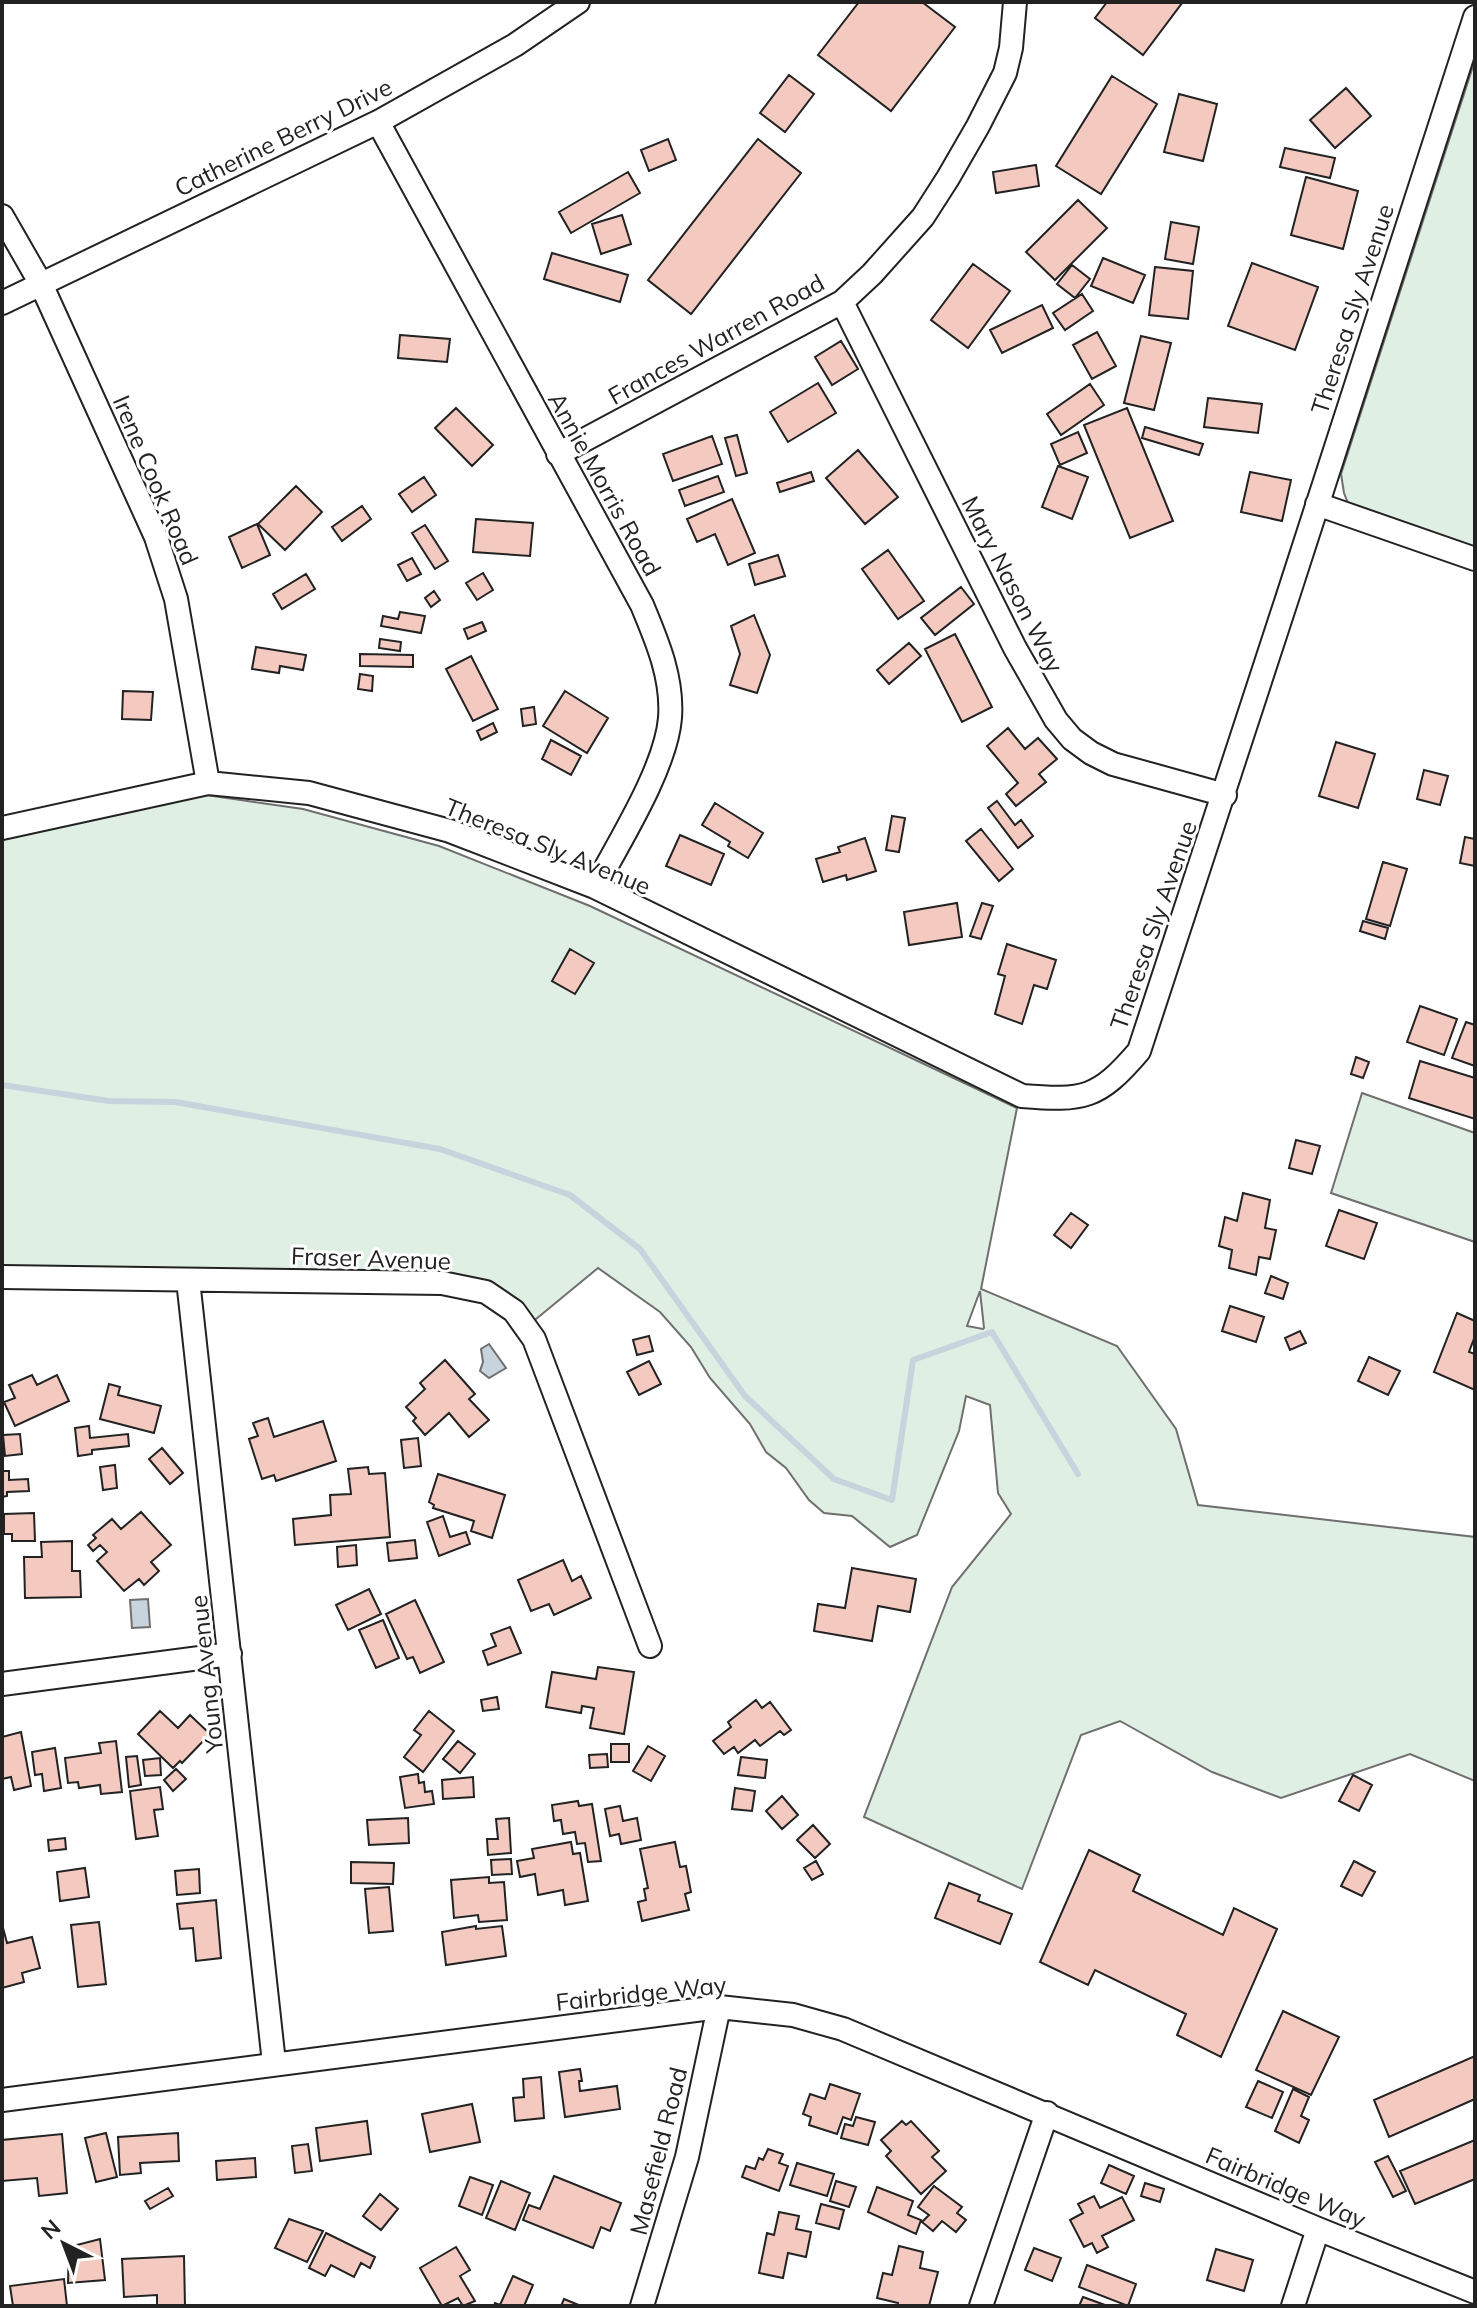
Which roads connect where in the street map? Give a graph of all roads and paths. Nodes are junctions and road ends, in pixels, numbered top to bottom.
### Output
1 (578, 2) edge
2 (1015, 2) edge
3 (1475, 17) edge
4 (378, 122) junction
5 (2, 216) edge
6 (41, 284) junction
7 (842, 302) junction
8 (2, 303) edge
9 (558, 454) junction
10 (1317, 504) junction
11 (1475, 559) edge
12 (208, 783) junction
13 (1225, 795) junction
14 (2, 828) edge
15 (595, 887) junction
16 (2, 1277) edge
17 (188, 1280) junction
18 (650, 1646) dead end
19 (230, 1654) junction
20 (2, 1684) edge
21 (719, 2007) junction
22 (274, 2063) junction
23 (2, 2100) edge
24 (1047, 2113) junction
25 (1318, 2229) junction
26 (1475, 2292) edge
27 (642, 2306) edge
28 (981, 2306) edge
29 (1293, 2306) edge

1 - 4 street, Catherine Berry Drive
2 - 7 street, Frances Warren Road
3 - 10 street, Theresa Sly Avenue
4 - 6 street, Catherine Berry Drive
4 - 9 street, Annie Morris Road
5 - 6 street, Irene Cook Road
6 - 8 street, Catherine Berry Drive
6 - 12 street, Irene Cook Road
7 - 9 street, Frances Warren Road
7 - 13 street, Mary Nason Way
9 - 15 street, Annie Morris Road
10 - 11 street
10 - 13 street, Theresa Sly Avenue
12 - 14 street, Theresa Sly Avenue
12 - 15 street, Theresa Sly Avenue
13 - 15 street, Theresa Sly Avenue
16 - 17 street, Fraser Avenue
17 - 18 street, Fraser Avenue
17 - 19 street, Young Avenue
19 - 20 street
19 - 22 street, Young Avenue
21 - 22 street, Fairbridge Way
21 - 24 street, Fairbridge Way
21 - 27 street, Masefield Road
22 - 23 street, Fairbridge Way
24 - 25 street, Fairbridge Way
24 - 28 street
25 - 26 street, Fairbridge Way
25 - 29 street

